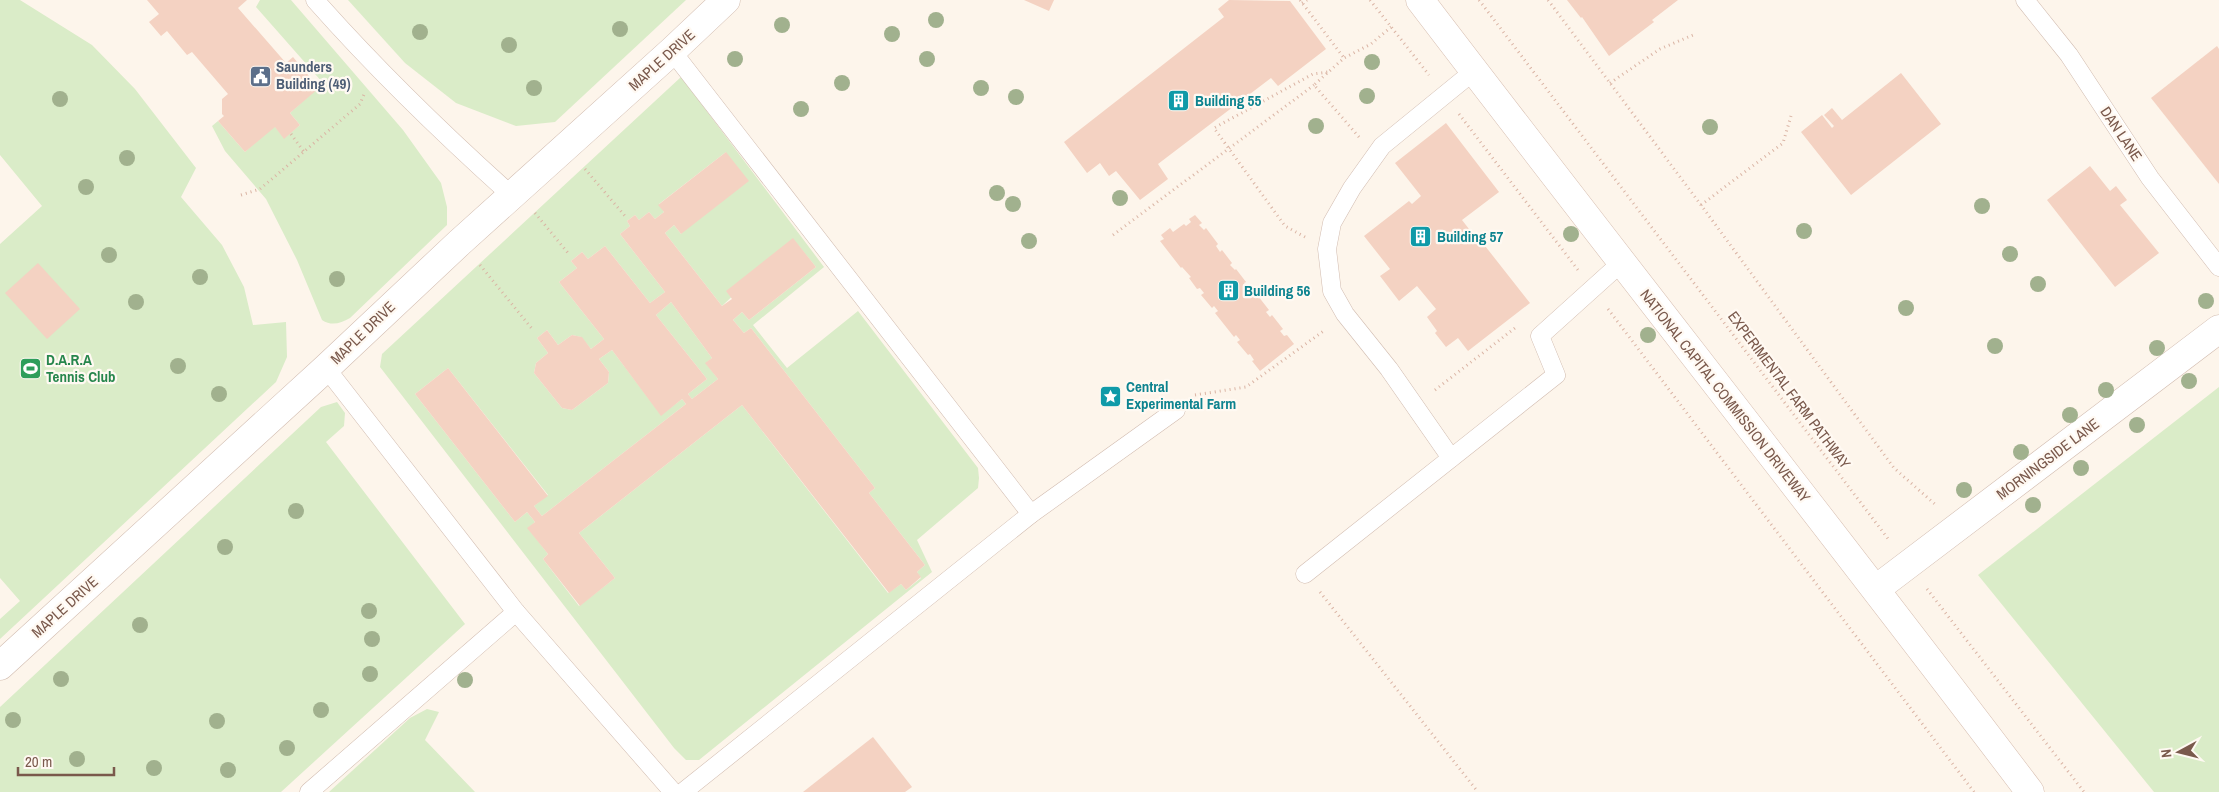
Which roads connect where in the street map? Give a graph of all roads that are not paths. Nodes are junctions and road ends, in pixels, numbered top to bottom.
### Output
1 (315, 0) edge
2 (726, 0) edge
3 (1420, 0) edge
4 (2025, 0) edge
5 (672, 52) junction
6 (1474, 71) junction
7 (521, 202) junction
8 (1621, 263) junction
9 (2219, 267) edge
10 (2219, 329) edge
11 (326, 368) junction
12 (1176, 410) dead end
13 (1451, 458) junction
14 (1031, 514) junction
15 (1305, 574) road end
16 (1876, 589) junction
17 (516, 612) junction
18 (0, 666) edge
19 (309, 792) edge
20 (673, 792) edge
21 (683, 792) edge
22 (2030, 792) edge

1 - 7 lane
2 - 5 street, MAPLE DRIVE
3 - 6 street, NATIONAL CAPITAL COMMISSION DRIVEWAY
4 - 9 lane, DAN LANE
5 - 7 street, MAPLE DRIVE
5 - 14 lane
6 - 8 street, NATIONAL CAPITAL COMMISSION DRIVEWAY
6 - 13 lane
7 - 11 street, MAPLE DRIVE
8 - 13 lane
8 - 16 street, NATIONAL CAPITAL COMMISSION DRIVEWAY
10 - 16 street, MORNINGSIDE LANE
11 - 17 lane
11 - 18 street, MAPLE DRIVE
12 - 14 lane
13 - 15 lane
14 - 21 lane
16 - 22 street, NATIONAL CAPITAL COMMISSION DRIVEWAY
17 - 19 lane
17 - 20 lane

